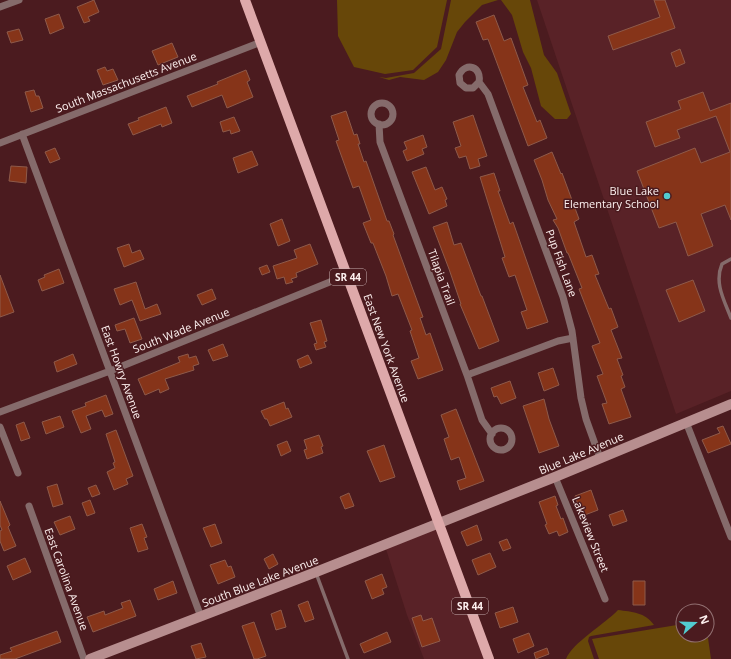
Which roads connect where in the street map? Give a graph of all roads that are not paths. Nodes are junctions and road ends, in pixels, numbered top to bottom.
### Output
1 (19, 0) edge
2 (245, 0) edge
3 (0, 7) edge
4 (261, 42) junction
5 (478, 82) dead end
6 (379, 124) dead end
7 (22, 134) junction
8 (0, 143) edge
9 (731, 259) edge
10 (347, 275) junction
11 (731, 318) edge
12 (573, 338) junction
13 (110, 371) junction
14 (467, 375) junction
15 (731, 404) edge
16 (0, 412) edge
17 (686, 422) junction
18 (0, 427) edge
19 (492, 434) dead end
20 (600, 458) junction
21 (18, 473) dead end
22 (555, 477) junction
23 (29, 506) dead end
24 (439, 523) junction
25 (731, 537) edge
26 (316, 572) junction
27 (606, 599) dead end
28 (201, 617) junction
29 (107, 656) edge
30 (84, 659) edge
31 (90, 659) edge
32 (348, 659) edge
33 (489, 659) edge

1 - 3 street
2 - 4 main road, East New York Avenue / SR 44
4 - 7 street, South Massachusetts Avenue
4 - 10 main road, East New York Avenue / SR 44
5 - 12 street, Pup Fish Lane
6 - 14 street, Tilapia Trail
7 - 8 street, South Massachusetts Avenue
7 - 13 street, East Howry Avenue
9 - 11 lane
10 - 13 street, South Wade Avenue
10 - 24 main road, East New York Avenue / SR 44
12 - 14 street
12 - 20 street, Pup Fish Lane
13 - 16 street, South Wade Avenue
13 - 28 street, East Howry Avenue
14 - 19 street, Tilapia Trail
15 - 17 main road, Blue Lake Avenue
17 - 20 main road, Blue Lake Avenue
17 - 25 street
18 - 21 street
20 - 22 main road, Blue Lake Avenue
22 - 24 main road, Blue Lake Avenue
22 - 27 street, Lakeview Street
23 - 30 street, East Carolina Avenue
24 - 26 main road, South Blue Lake Avenue
24 - 33 main road, East New York Avenue / SR 44
26 - 28 main road, South Blue Lake Avenue
26 - 32 lane
28 - 29 main road, South Blue Lake Avenue
29 - 31 main road, South Blue Lake Avenue

